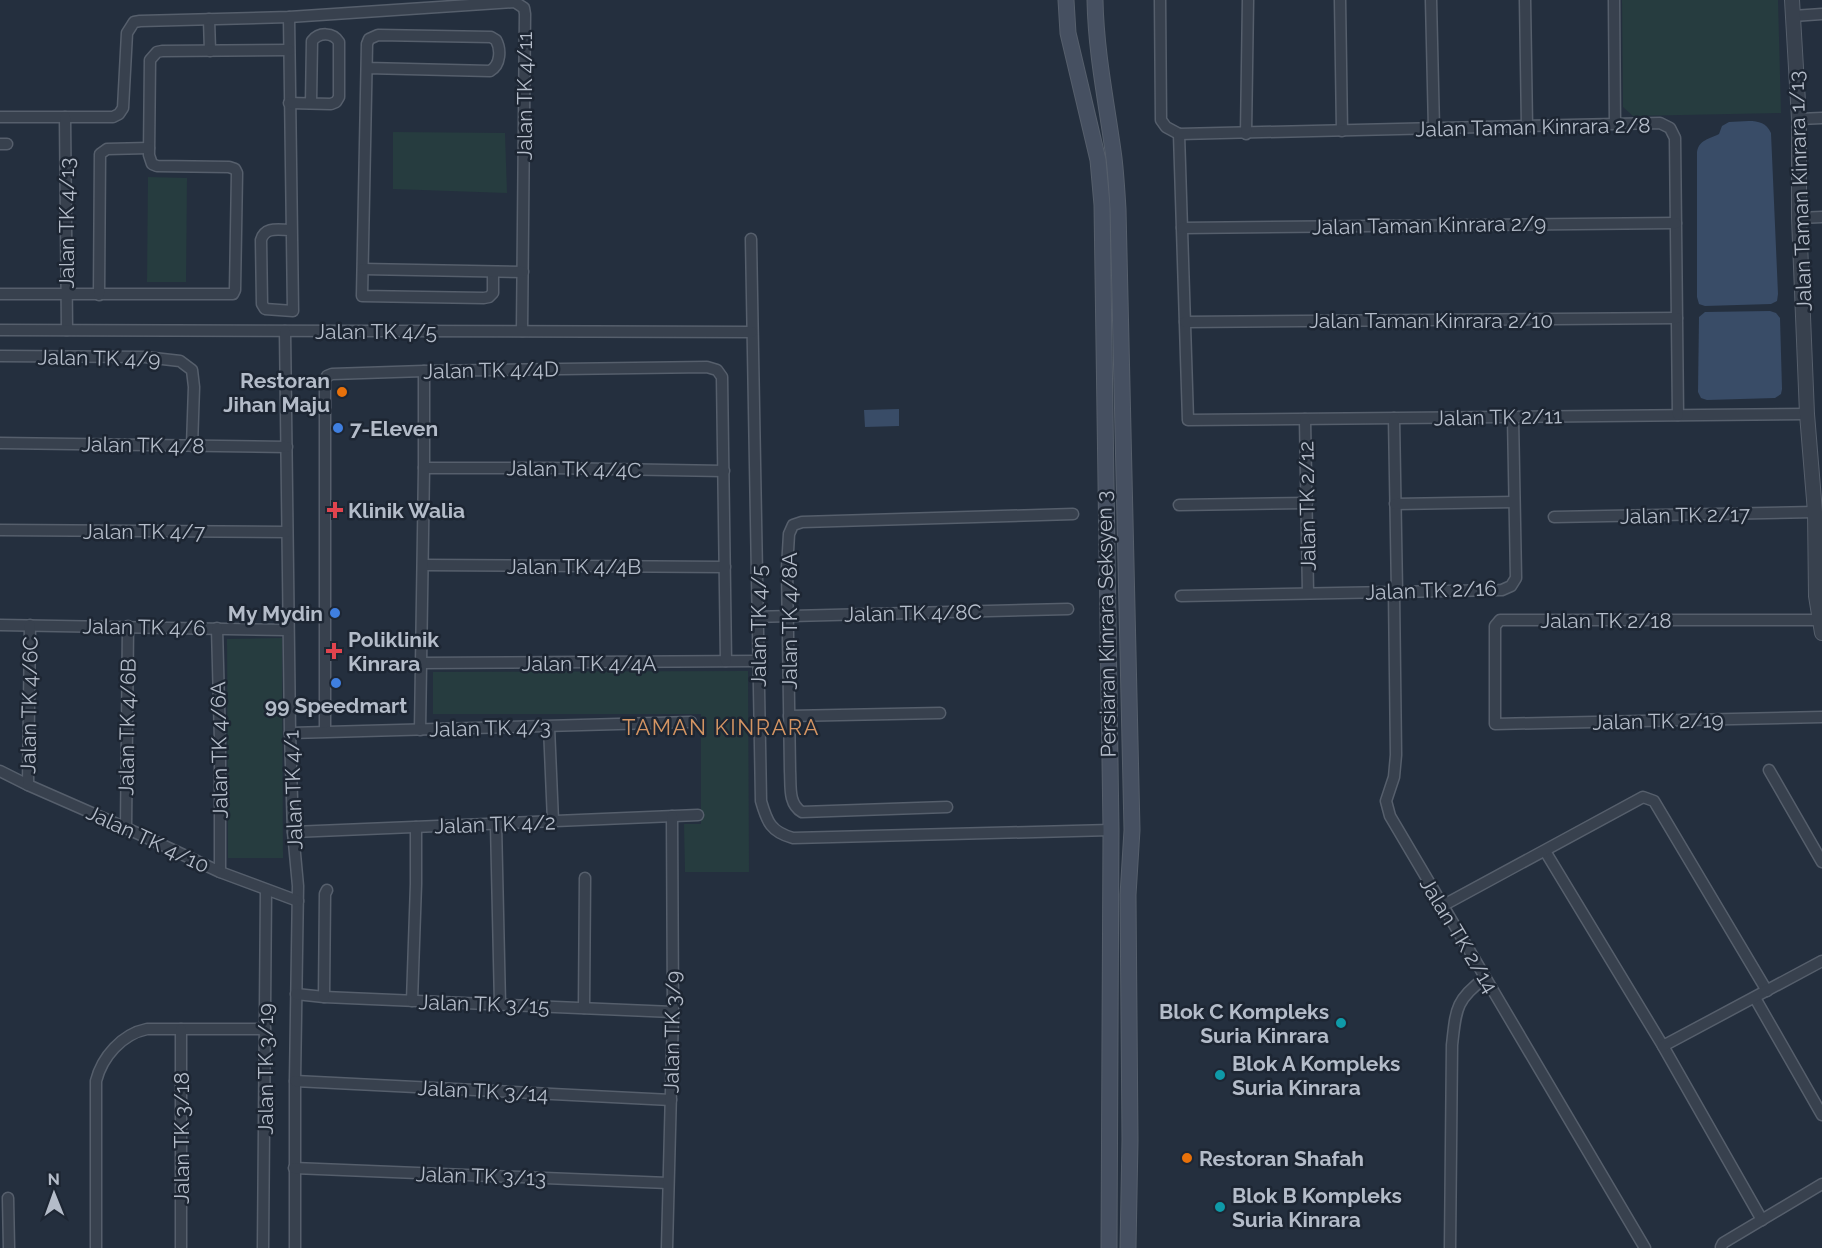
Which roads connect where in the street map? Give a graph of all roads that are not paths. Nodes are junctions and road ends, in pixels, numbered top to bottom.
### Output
1 (1095, 0) edge
2 (1160, 0) edge
3 (1248, 0) edge
4 (1340, 0) edge
5 (1431, 0) edge
6 (1525, 0) edge
7 (1614, 0) edge
8 (1792, 0) edge
9 (1066, 6) edge
10 (1822, 14) edge
11 (1793, 16) junction
12 (289, 17) junction
13 (209, 19) junction
14 (289, 50) junction
15 (210, 51) junction
16 (367, 68) junction
17 (289, 103) junction
18 (311, 103) junction
19 (0, 117) edge
20 (65, 117) junction
21 (1822, 118) edge
22 (1798, 119) junction
23 (1615, 124) junction
24 (1527, 127) junction
25 (1434, 129) junction
26 (1342, 131) junction
27 (1179, 134) junction
28 (1246, 134) junction
29 (149, 148) junction
30 (1822, 217) edge
31 (1799, 218) junction
32 (1676, 223) junction
33 (1182, 228) junction
34 (291, 230) junction
35 (751, 239) dead end
36 (363, 269) junction
37 (493, 272) junction
38 (523, 272) junction
39 (0, 294) edge
40 (67, 295) junction
41 (99, 295) junction
42 (1677, 318) junction
43 (1185, 322) junction
44 (0, 330) edge
45 (67, 330) junction
46 (285, 331) junction
47 (522, 331) junction
48 (752, 332) junction
49 (0, 356) edge
50 (424, 371) junction
51 (1807, 414) junction
52 (1678, 415) junction
53 (1513, 417) junction
54 (1394, 418) junction
55 (1305, 419) junction
56 (0, 443) edge
57 (192, 446) junction
58 (287, 447) junction
59 (424, 468) junction
60 (724, 471) junction
61 (1514, 501) junction
62 (1307, 503) junction
63 (1395, 504) junction
64 (1179, 505) dead end
65 (1815, 512) junction
66 (1073, 514) dead end
67 (1554, 517) dead end
68 (0, 530) edge
69 (287, 532) junction
70 (423, 565) junction
71 (725, 567) junction
72 (1396, 592) junction
73 (1308, 593) junction
74 (1180, 596) dead end
75 (1068, 609) dead end
76 (788, 616) junction
77 (757, 617) junction
78 (0, 625) edge
79 (30, 626) junction
80 (128, 626) junction
81 (1821, 627) edge
82 (217, 628) junction
83 (288, 630) junction
84 (726, 661) junction
85 (757, 661) junction
86 (421, 663) junction
87 (940, 713) dead end
88 (789, 716) junction
89 (1822, 717) edge
90 (691, 722) dead end
91 (1495, 724) joint
92 (549, 727) junction
93 (420, 729) junction
94 (325, 731) junction
95 (290, 733) junction
96 (1129, 736) junction
97 (1769, 770) dead end
98 (0, 771) edge
99 (28, 785) junction
100 (947, 807) dead end
101 (698, 815) dead end
102 (672, 816) junction
103 (553, 821) junction
104 (496, 824) junction
105 (417, 827) junction
106 (126, 828) junction
107 (1111, 830) junction
108 (293, 832) junction
109 (1545, 851) junction
110 (1822, 862) edge
111 (220, 872) junction
112 (585, 878) dead end
113 (266, 890) junction
114 (327, 890) dead end
115 (1128, 895) junction
116 (298, 901) junction
117 (1442, 906) junction
118 (1822, 961) edge
119 (1485, 978) junction
120 (1767, 992) junction
121 (296, 994) junction
122 (324, 997) junction
123 (1755, 998) junction
124 (412, 1001) junction
125 (500, 1005) junction
126 (584, 1008) junction
127 (673, 1012) junction
128 (181, 1029) junction
129 (265, 1029) junction
130 (1663, 1046) junction
131 (294, 1081) junction
132 (670, 1100) junction
133 (1822, 1115) edge
134 (294, 1168) junction
135 (668, 1183) junction
136 (1822, 1184) edge
137 (8, 1198) dead end
138 (1762, 1220) junction
139 (1721, 1247) edge
140 (9, 1248) edge
141 (96, 1248) edge
142 (181, 1248) edge
143 (263, 1248) edge
144 (295, 1248) edge
145 (667, 1248) edge
146 (1109, 1248) edge
147 (1128, 1248) edge
148 (1450, 1248) edge
149 (1645, 1248) edge

1 - 96 main road, Persiaran Kinrara Seksyen 3
2 - 27 street
3 - 28 street
4 - 26 street
5 - 25 street
6 - 24 street
7 - 23 street
8 - 11 street, Jalan Taman Kinrara 1/13
9 - 107 main road, Persiaran Kinrara Seksyen 3
10 - 11 street
11 - 22 street, Jalan Taman Kinrara 1/13
12 - 13 street, Jalan TK 4/11
12 - 14 street
12 - 38 street, Jalan TK 4/11
13 - 15 street
13 - 20 street, Jalan TK 4/11
14 - 15 street
14 - 17 street
15 - 29 street
16 - 16 street
16 - 36 street
17 - 18 street
17 - 34 street
18 - 18 street
19 - 20 street
20 - 40 street, Jalan TK 4/13
21 - 22 street
22 - 31 street, Jalan Taman Kinrara 1/13
23 - 24 street, Jalan Taman Kinrara 2/8
23 - 32 street, Jalan Taman Kinrara 2/8
24 - 25 street, Jalan Taman Kinrara 2/8
25 - 26 street, Jalan Taman Kinrara 2/8
26 - 28 street, Jalan Taman Kinrara 2/8
27 - 28 street, Jalan Taman Kinrara 2/8
27 - 33 street
29 - 41 street
29 - 41 street
30 - 31 street
31 - 51 street, Jalan Taman Kinrara 1/13
32 - 33 street, Jalan Taman Kinrara 2/9
32 - 42 street, Jalan Taman Kinrara 2/8
33 - 43 street
34 - 34 street
35 - 48 street, Jalan TK 4/5
36 - 37 street
36 - 37 street
37 - 38 street
38 - 47 street, Jalan TK 4/11
39 - 40 street
40 - 41 street
40 - 45 street, Jalan TK 4/13
42 - 43 street, Jalan Taman Kinrara 2/10
42 - 52 street, Jalan Taman Kinrara 2/8
43 - 55 street, Jalan TK 2/11
44 - 45 street, Jalan TK 4/5
45 - 46 street, Jalan TK 4/5
46 - 47 street, Jalan TK 4/5
46 - 58 street, Jalan TK 4/1
47 - 48 street, Jalan TK 4/5
48 - 77 street, Jalan TK 4/5
49 - 57 street, Jalan TK 4/9
50 - 59 street
50 - 60 street, Jalan TK 4/4D
50 - 94 street, Jalan TK 4/4D
51 - 52 street, Jalan TK 2/11
51 - 65 street, Jalan Taman Kinrara 1/13
52 - 53 street, Jalan TK 2/11
53 - 54 street, Jalan TK 2/11
53 - 61 street, Jalan TK 2/16
54 - 55 street, Jalan TK 2/11
54 - 63 street, Jalan TK 2/14
55 - 62 street, Jalan TK 2/12
56 - 57 street, Jalan TK 4/8
57 - 58 street, Jalan TK 4/8
58 - 69 street, Jalan TK 4/1
59 - 60 street, Jalan TK 4/4C
59 - 70 street
60 - 71 street, Jalan TK 4/4D
61 - 63 street
61 - 72 street, Jalan TK 2/16
62 - 64 street
62 - 73 street, Jalan TK 2/12
63 - 72 street, Jalan TK 2/14
65 - 67 street, Jalan TK 2/17
65 - 81 street, Jalan Taman Kinrara 1/13
66 - 76 street, Jalan TK 4/8A
68 - 69 street, Jalan TK 4/7
69 - 83 street, Jalan TK 4/1
70 - 71 street, Jalan TK 4/4B
70 - 86 street
71 - 84 street, Jalan TK 4/4D
72 - 73 street, Jalan TK 2/16
72 - 117 street, Jalan TK 2/14
73 - 74 street, Jalan TK 2/16
75 - 76 street, Jalan TK 4/8C
76 - 77 street, Jalan TK 4/8C
76 - 88 street, Jalan TK 4/8A
77 - 85 street, Jalan TK 4/5
78 - 79 street, Jalan TK 4/6
79 - 80 street, Jalan TK 4/6
79 - 99 street, Jalan TK 4/6C
80 - 82 street, Jalan TK 4/6
80 - 106 street, Jalan TK 4/6B
81 - 91 street, Jalan TK 2/18
82 - 83 street, Jalan TK 4/6
82 - 111 street, Jalan TK 4/6A
83 - 95 street, Jalan TK 4/1
84 - 85 street, Jalan TK 4/4A
84 - 86 street, Jalan TK 4/4A
85 - 107 street, Jalan TK 4/5
86 - 93 street
87 - 88 street
88 - 100 street, Jalan TK 4/8A
89 - 91 street, Jalan TK 2/19
90 - 92 street, Jalan TK 4/3
92 - 93 street, Jalan TK 4/3
92 - 103 street
93 - 94 street, Jalan TK 4/3
94 - 95 street, Jalan TK 4/3
95 - 108 street, Jalan TK 4/1
96 - 107 main road
96 - 115 main road, Persiaran Kinrara Seksyen 3
97 - 110 street
98 - 99 street, Jalan TK 4/10
99 - 106 street, Jalan TK 4/10
101 - 102 street, Jalan TK 4/2
102 - 103 street, Jalan TK 4/2
102 - 127 street, Jalan TK 3/9
103 - 104 street, Jalan TK 4/2
104 - 105 street, Jalan TK 4/2
104 - 125 street
105 - 108 street, Jalan TK 4/2
105 - 124 street
106 - 111 street, Jalan TK 4/10
107 - 115 main road
107 - 146 main road, Persiaran Kinrara Seksyen 3
108 - 116 street, Jalan TK 4/1
109 - 117 street
109 - 120 street
109 - 130 street
111 - 113 street, Jalan TK 4/10
112 - 126 street
113 - 116 street, Jalan TK 4/10
113 - 129 street, Jalan TK 3/19
114 - 122 street
115 - 147 main road, Persiaran Kinrara Seksyen 3
116 - 121 street, Jalan TK 4/1
117 - 119 street, Jalan TK 2/14
118 - 120 street
119 - 148 street
119 - 149 street, Jalan TK 2/14
120 - 123 street
121 - 122 street, Jalan TK 3/15
121 - 131 street, Jalan TK 4/1
122 - 124 street, Jalan TK 3/15
123 - 130 street
123 - 133 street
124 - 125 street, Jalan TK 3/15
125 - 126 street, Jalan TK 3/15
126 - 127 street, Jalan TK 3/15
127 - 132 street, Jalan TK 3/9
128 - 129 street
128 - 141 street
128 - 142 street, Jalan TK 3/18
129 - 143 street, Jalan TK 3/19
130 - 138 street
131 - 132 street, Jalan TK 3/14
131 - 134 street, Jalan TK 4/1
132 - 135 street, Jalan TK 3/9
134 - 135 street, Jalan TK 3/13
134 - 144 street, Jalan TK 4/1
135 - 145 street, Jalan TK 3/9
136 - 138 street
137 - 140 street
138 - 139 street

